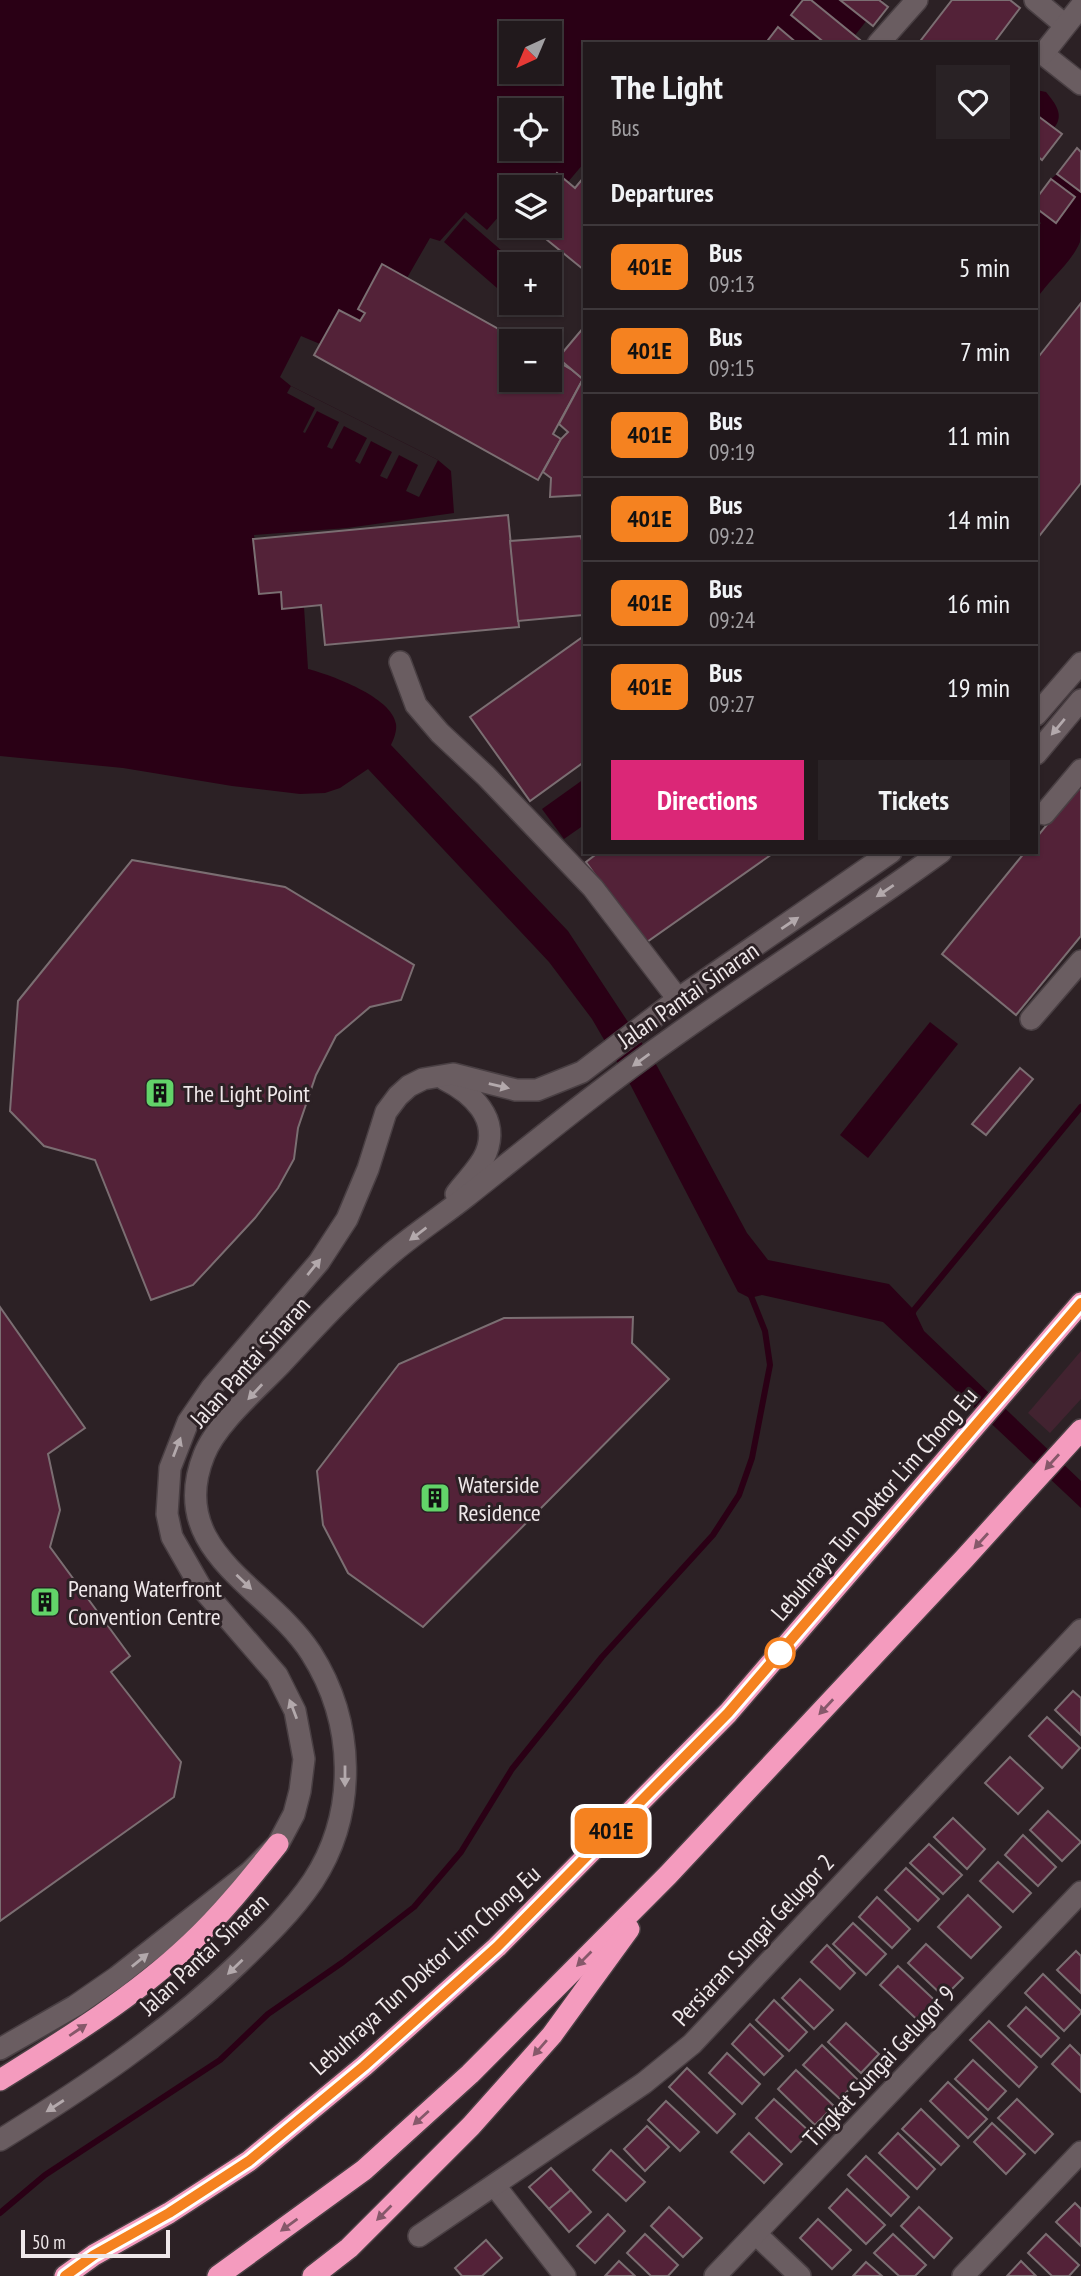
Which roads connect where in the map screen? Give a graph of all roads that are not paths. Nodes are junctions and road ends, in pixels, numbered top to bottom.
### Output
1 (917, 0) edge
2 (1035, 0) edge
3 (1081, 6) edge
4 (1065, 25) junction
5 (880, 42) edge
6 (1039, 54) edge
7 (1081, 84) edge
8 (400, 662) dead end
9 (1081, 663) edge
10 (1081, 700) edge
11 (1038, 713) edge
12 (1038, 752) edge
13 (1081, 770) edge
14 (1044, 814) dead end
15 (888, 854) edge
16 (938, 854) edge
17 (1081, 961) edge
18 (678, 999) junction
19 (1031, 1019) dead end
20 (439, 1077) junction
21 (440, 1217) junction
22 (1081, 1303) edge
23 (1079, 1432) edge
24 (1081, 1630) edge
25 (278, 1844) junction
26 (668, 1875) junction
27 (1081, 1892) edge
28 (0, 2049) edge
29 (0, 2080) edge
30 (0, 2140) edge
31 (1081, 2152) edge
32 (495, 2186) junction
33 (756, 2234) junction
34 (419, 2236) dead end
35 (94, 2255) junction
36 (49, 2276) edge
37 (65, 2276) edge
38 (218, 2276) edge
39 (313, 2276) edge
40 (565, 2276) edge
41 (715, 2276) edge
42 (800, 2276) edge
43 (963, 2276) edge

1 - 5 street
2 - 4 street
3 - 4 street
4 - 6 street
6 - 7 street
8 - 18 street
9 - 11 street
10 -> 12 street
13 - 14 street
18 -> 15 street, Jalan Pantai Sinaran
16 -> 21 street, Jalan Pantai Sinaran
17 - 19 street
20 -> 18 street, Jalan Pantai Sinaran
20 - 21 street, Jalan Pantai Sinaran
25 -> 20 street, Jalan Pantai Sinaran
21 -> 30 street, Jalan Pantai Sinaran
22 - 35 highway, Lebuhraya Tun Doktor Lim Chong Eu
23 -> 26 highway
24 - 32 street, Persiaran Sungai Gelugor 2
28 -> 25 street, Jalan Pantai Sinaran
29 -> 25 highway
26 -> 38 highway
26 -> 39 highway
27 - 33 street, Tingkat Sungai Gelugor 9
31 - 43 street
32 - 34 street, Persiaran Sungai Gelugor 2
32 - 40 street
33 - 41 street, Tingkat Sungai Gelugor 9
33 - 42 street
35 - 36 highway
35 - 37 highway, Lebuhraya Tun Doktor Lim Chong Eu

